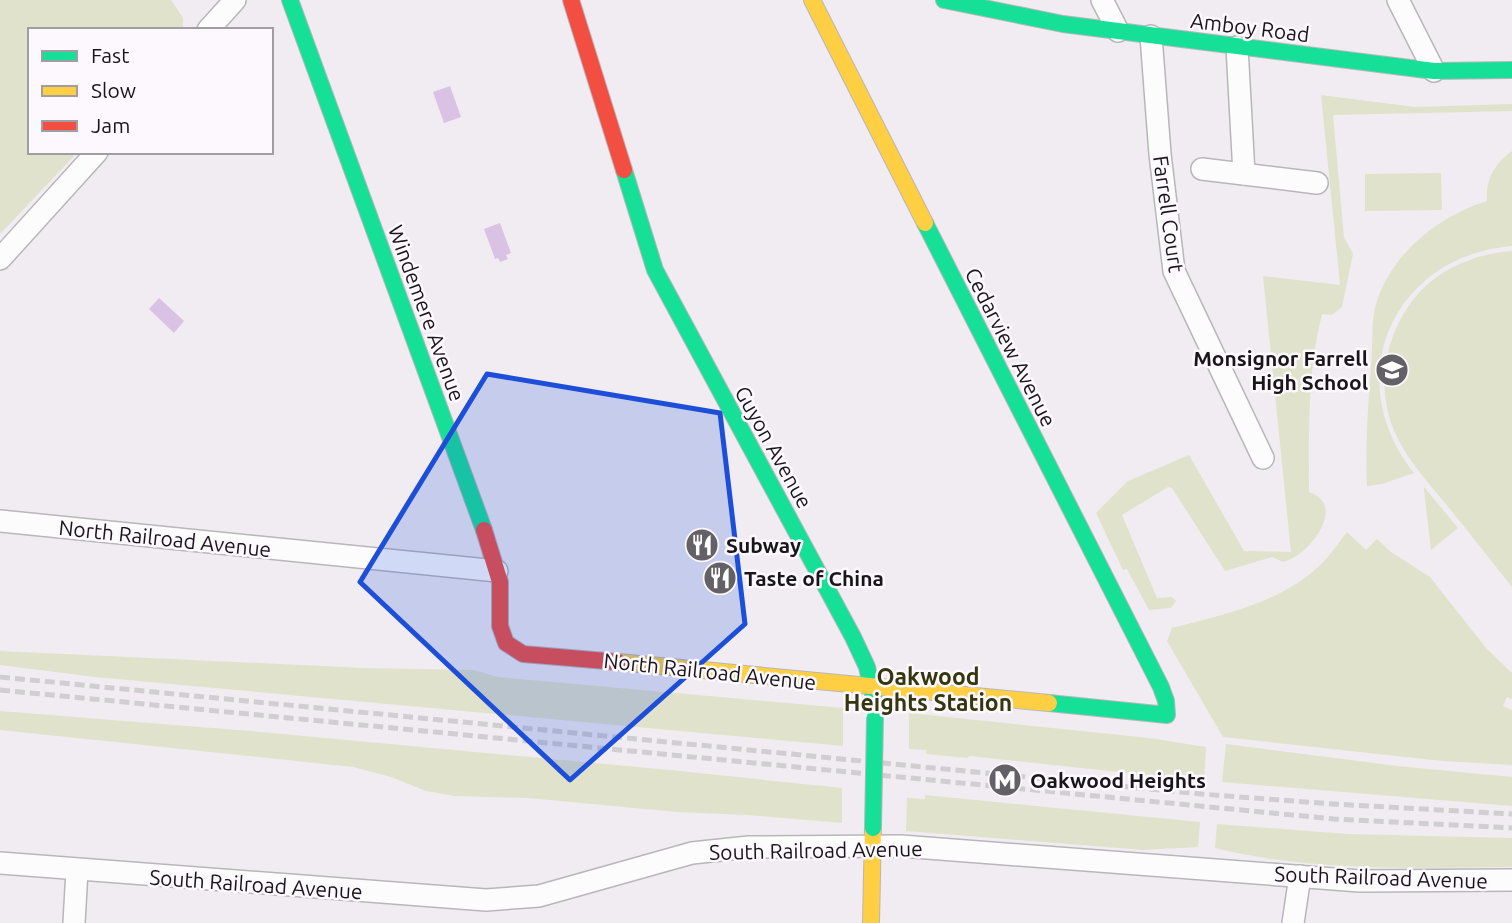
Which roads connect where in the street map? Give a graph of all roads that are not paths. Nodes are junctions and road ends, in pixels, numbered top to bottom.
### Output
1 (235, 0) edge
2 (290, 0) edge
3 (571, 0) edge
4 (812, 0) edge
5 (944, 0) edge
6 (1102, 0) edge
7 (1398, 0) edge
8 (210, 28) edge
9 (1118, 31) junction
10 (1151, 36) junction
11 (1237, 47) junction
12 (1512, 70) edge
13 (1434, 71) junction
14 (95, 154) edge
15 (1202, 169) dead end
16 (1244, 174) junction
17 (1317, 183) dead end
18 (0, 259) edge
19 (1263, 458) dead end
20 (0, 521) edge
21 (497, 571) junction
22 (506, 645) joint
23 (872, 686) junction
24 (1167, 715) joint
25 (873, 838) junction
26 (0, 863) edge
27 (77, 870) junction
28 (1300, 876) junction
29 (1512, 880) edge
30 (74, 923) edge
31 (871, 923) edge
32 (1293, 923) edge

1 - 8 street
2 - 21 street, Windemere Avenue
3 - 23 street, Guyon Avenue
4 - 24 street, Cedarview Avenue
5 - 9 street, Amboy Road
6 - 9 street
7 - 13 street
9 - 10 street, Amboy Road
10 - 11 street, Amboy Road
10 - 19 street, Farrell Court
11 - 13 street, Amboy Road
11 - 16 street
12 - 13 street, Amboy Road
14 - 18 street
15 - 16 street
16 - 17 street
20 - 21 street, North Railroad Avenue
21 - 22 street, Windemere Avenue
22 - 23 street, North Railroad Avenue
23 - 24 street, North Railroad Avenue
23 - 25 street, Guyon Avenue, bridge
25 - 27 street, South Railroad Avenue
25 - 28 street, South Railroad Avenue
25 - 31 street, Guyon Avenue
26 - 27 street, South Railroad Avenue
27 - 30 street
28 - 29 street, South Railroad Avenue
28 - 32 street

